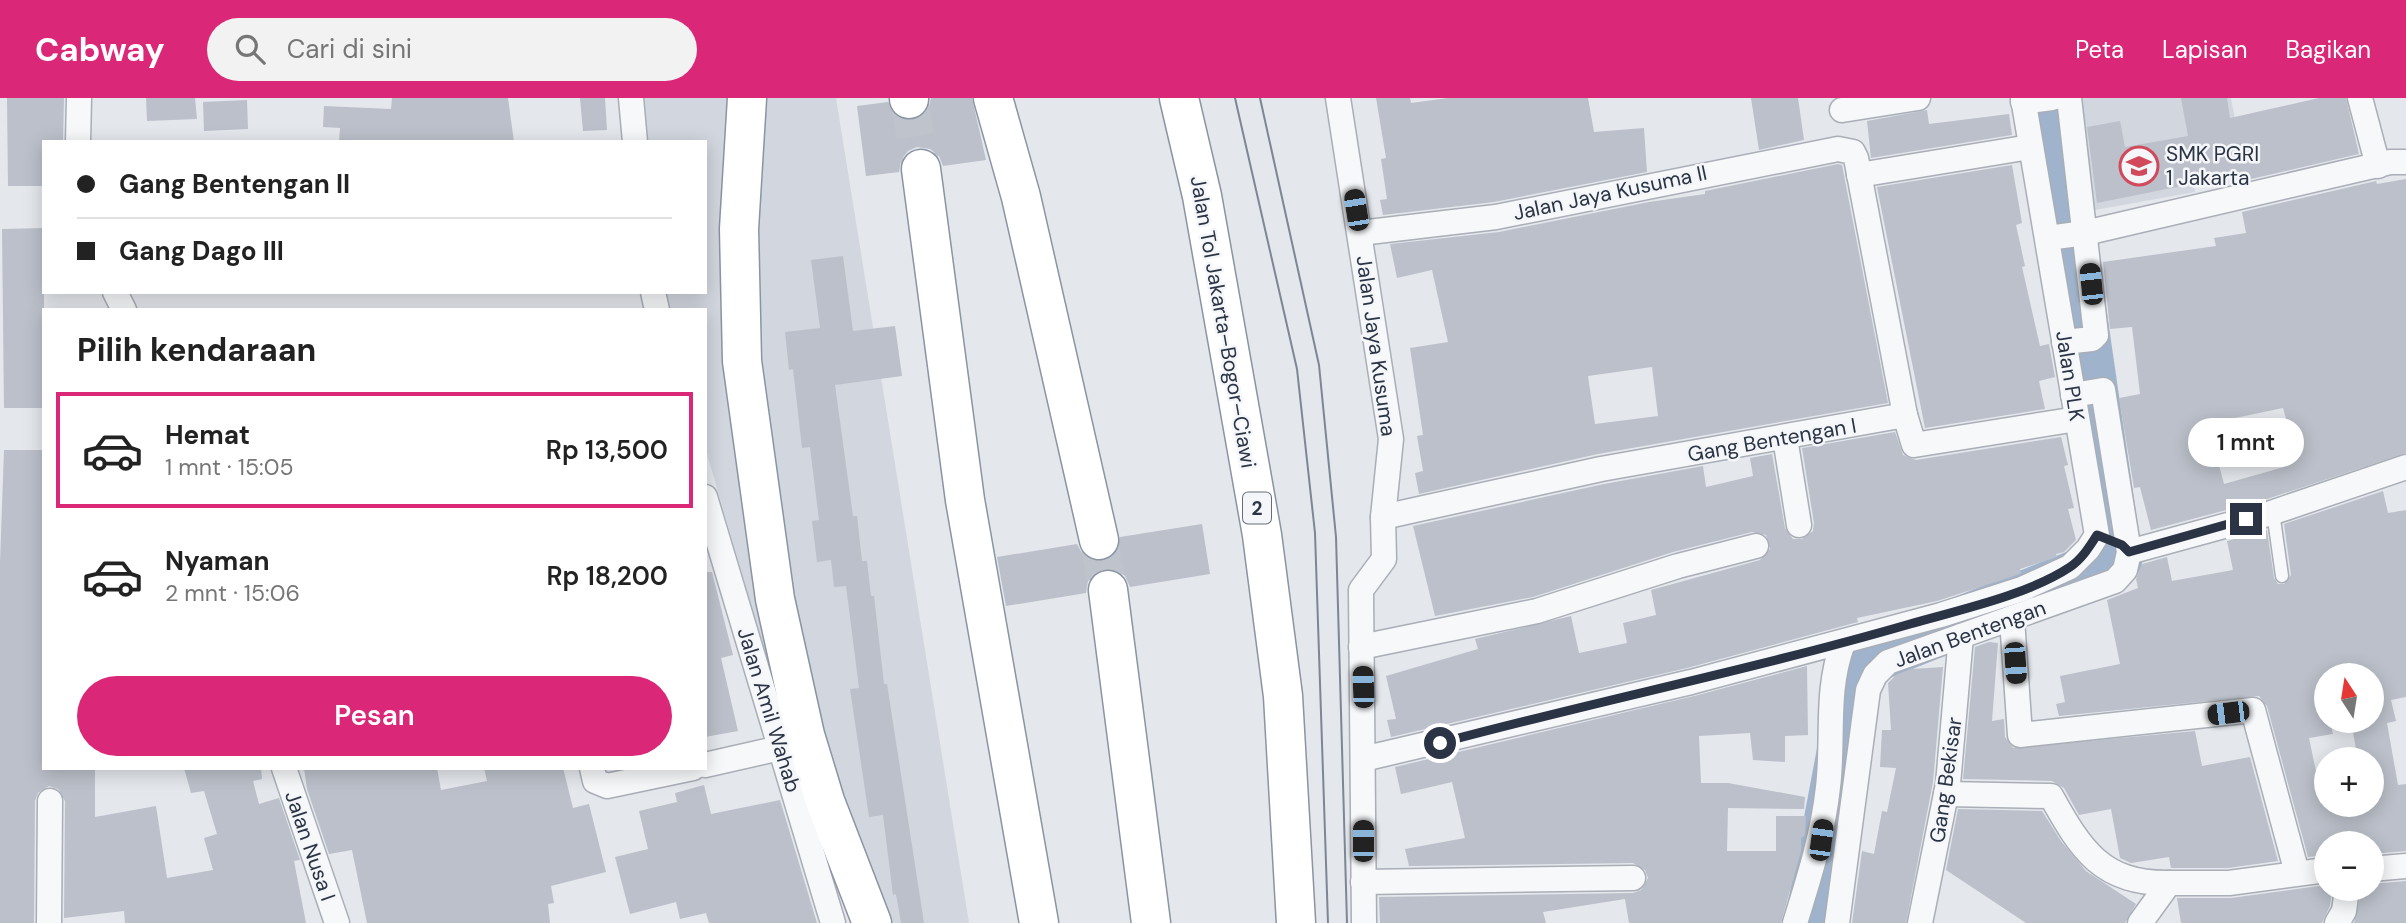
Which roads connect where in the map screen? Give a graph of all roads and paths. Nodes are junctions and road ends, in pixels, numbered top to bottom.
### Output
1 (79, 98) edge
2 (631, 98) edge
3 (747, 98) edge
4 (993, 98) edge
5 (1179, 98) edge
6 (1338, 98) edge
7 (1918, 98) edge
8 (2069, 98) edge
9 (2360, 98) edge
10 (2032, 100) edge
11 (1842, 110) dead end
12 (78, 140) edge
13 (635, 140) edge
14 (2030, 147) junction
15 (2406, 162) edge
16 (2378, 166) junction
17 (1857, 167) junction
18 (921, 169) tunnel mouth
19 (1360, 233) junction
20 (2068, 235) junction
21 (2080, 339) junction
22 (2086, 398) junction
23 (1905, 415) junction
24 (1785, 439) junction
25 (2406, 467) edge
26 (707, 504) edge
27 (2273, 512) junction
28 (1383, 517) junction
29 (1800, 524) dead end
30 (1099, 540) tunnel mouth
31 (2113, 542) junction
32 (1756, 546) dead end
33 (2282, 576) dead end
34 (1108, 590) tunnel mouth
35 (2044, 594) junction
36 (2012, 619) junction
37 (1961, 636) junction
38 (1843, 643) junction
39 (1362, 647) junction
40 (780, 748) junction
41 (1363, 759) junction
42 (707, 765) edge
43 (287, 770) edge
44 (592, 770) edge
45 (683, 770) edge
46 (1946, 794) junction
47 (50, 801) dead end
48 (2406, 866) edge
49 (2384, 868) edge
50 (2314, 871) edge
51 (2297, 873) junction
52 (1633, 878) dead end
53 (1363, 882) junction
54 (2169, 884) junction
55 (2346, 901) edge
56 (49, 923) edge
57 (337, 923) edge
58 (833, 923) edge
59 (872, 923) edge
60 (1039, 923) edge
61 (1152, 923) edge
62 (1296, 923) edge
63 (1364, 923) edge
64 (1795, 923) edge
65 (1837, 923) edge
66 (1920, 923) edge
67 (2140, 923) edge
68 (2337, 923) edge

1 - 12 street
2 - 13 street
3 - 59 highway
4 - 30 highway
5 - 62 highway, Jalan Tol Jakarta–Bogor–Ciawi / 2
6 - 19 street, Jalan Jaya Kusuma
7 - 11 street
8 - 20 street, Jalan PLK
9 - 16 street
10 - 14 street, Jalan PLK
14 - 17 street
14 - 20 street, Jalan PLK
15 - 16 street
16 - 20 street
17 - 19 street, Jalan Jaya Kusuma II
17 - 23 street
18 - 60 highway
19 - 28 street, Jalan Jaya Kusuma
20 - 21 street, Jalan PLK
20 - 21 street
21 - 22 street, Jalan PLK
22 - 23 street
22 - 31 street, Jalan PLK
22 - 31 street
23 - 24 street, Gang Bentengan I
24 - 28 street, Gang Bentengan I
24 - 29 street
25 - 27 street
26 - 40 street, Jalan Amil Wahab
27 - 31 street
27 - 33 lane
28 - 39 street, Jalan Jaya Kusuma
31 - 35 street
31 - 35 street, Jalan Bentengan
32 - 39 street
34 - 61 highway
35 - 36 street, Jalan Bentengan
35 - 38 street
36 - 37 street, Jalan Bentengan
36 - 51 street
37 - 46 street, Gang Bekisar
37 - 65 street, Jalan Bentengan
38 - 41 street
38 - 64 street
39 - 41 street, Jalan Jaya Kusuma
40 - 42 street
40 - 58 street, Jalan Amil Wahab
41 - 53 street, Jalan Jaya Kusuma
43 - 57 street, Jalan Nusa I
44 - 45 street
46 - 54 street
46 - 66 street, Gang Bekisar
47 - 56 street
48 - 49 street
50 - 51 street
51 - 54 street
52 - 53 street
53 - 63 street, Jalan Jaya Kusuma
54 - 67 street
55 - 68 street

